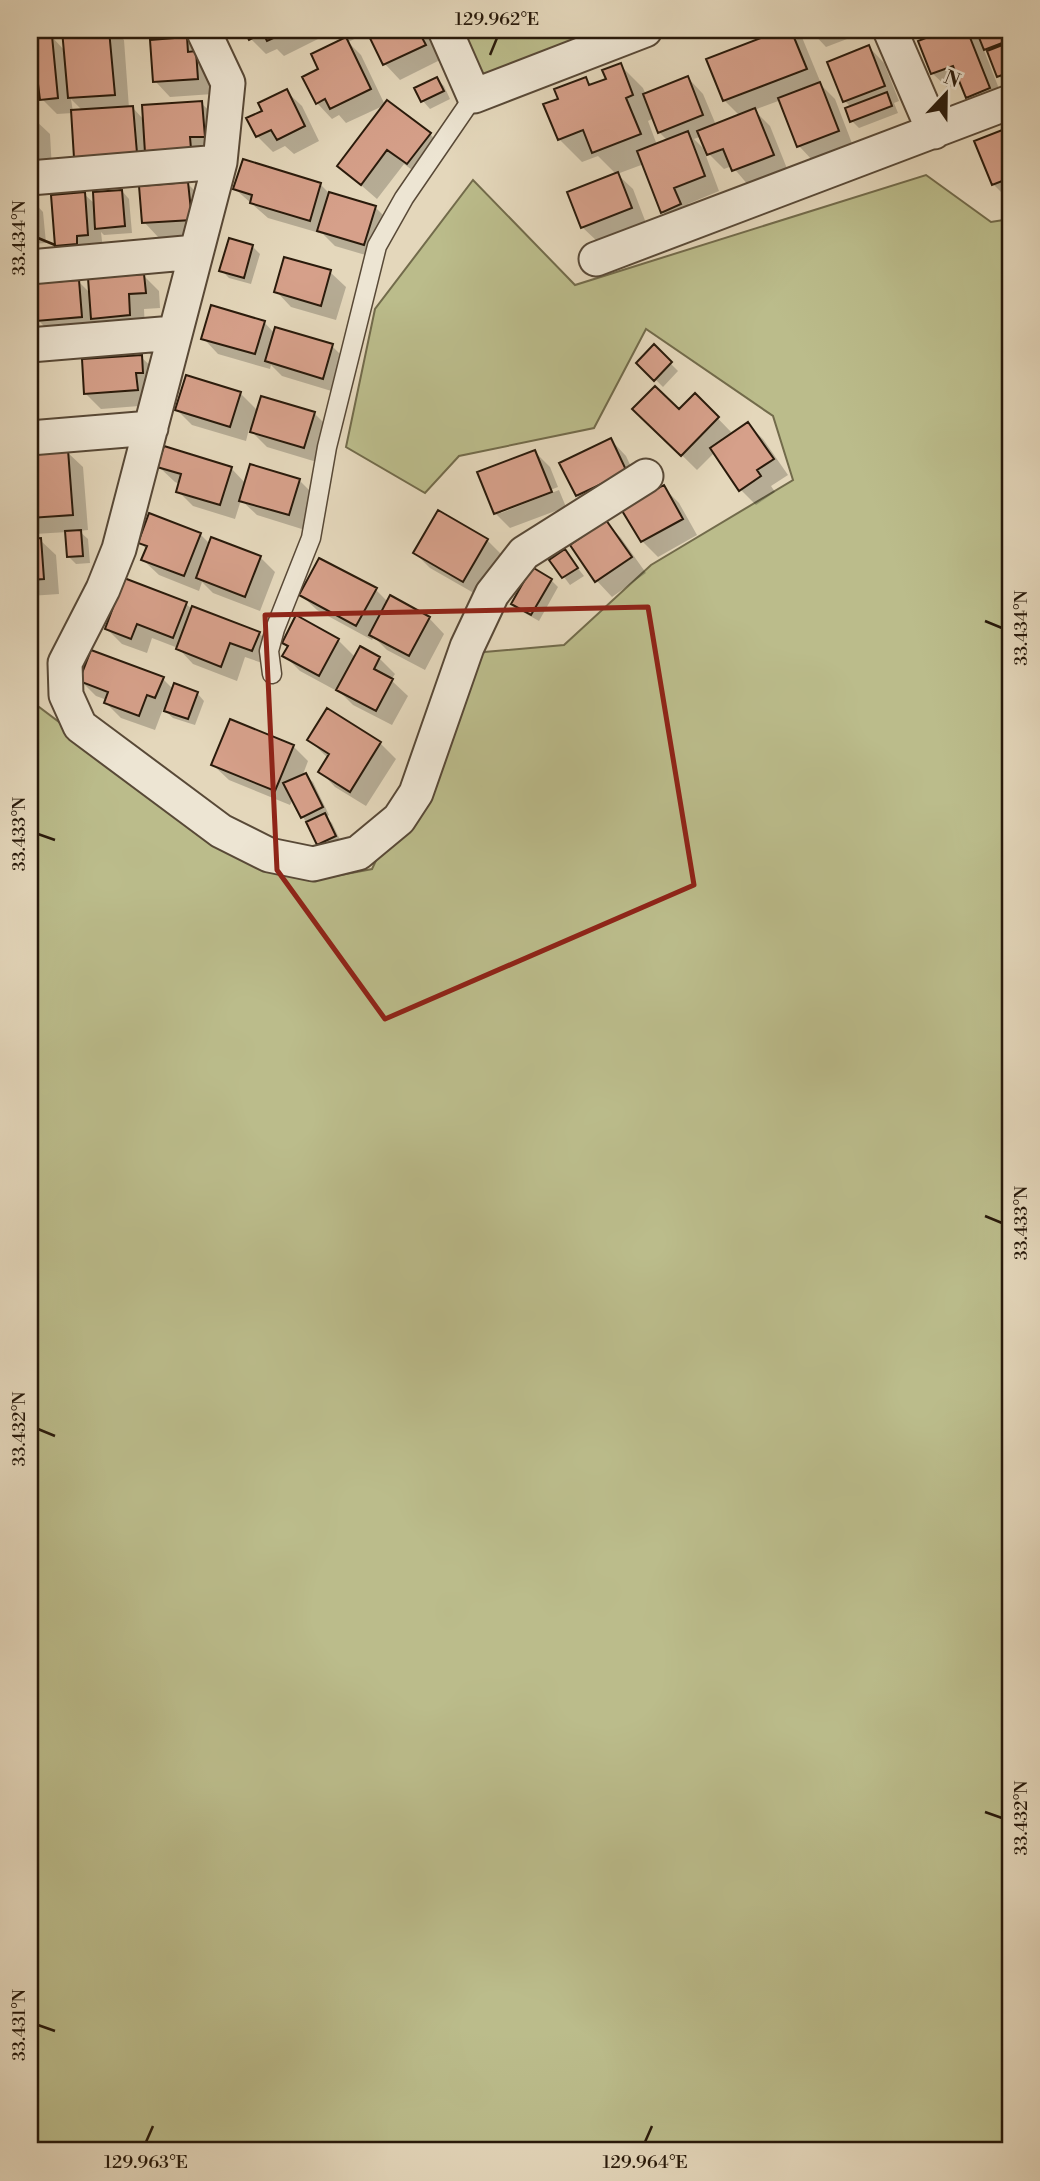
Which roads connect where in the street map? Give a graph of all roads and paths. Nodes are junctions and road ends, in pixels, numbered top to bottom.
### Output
1 (203, 30) edge
2 (445, 30) edge
3 (645, 30) edge
4 (890, 30) edge
5 (474, 96) junction
6 (1010, 102) edge
7 (934, 132) junction
8 (220, 162) junction
9 (30, 178) edge
10 (196, 252) junction
11 (596, 259) dead end
12 (30, 267) edge
13 (174, 334) junction
14 (30, 345) edge
15 (151, 428) junction
16 (30, 438) edge
17 (646, 476) dead end
18 (272, 674) dead end

1 - 8 street
2 - 5 street
3 - 5 street
4 - 7 street
5 - 18 lane
6 - 7 street
7 - 11 street
8 - 9 street
8 - 10 street
10 - 12 street
10 - 13 street
13 - 14 street
13 - 15 street
15 - 16 street
15 - 17 street

